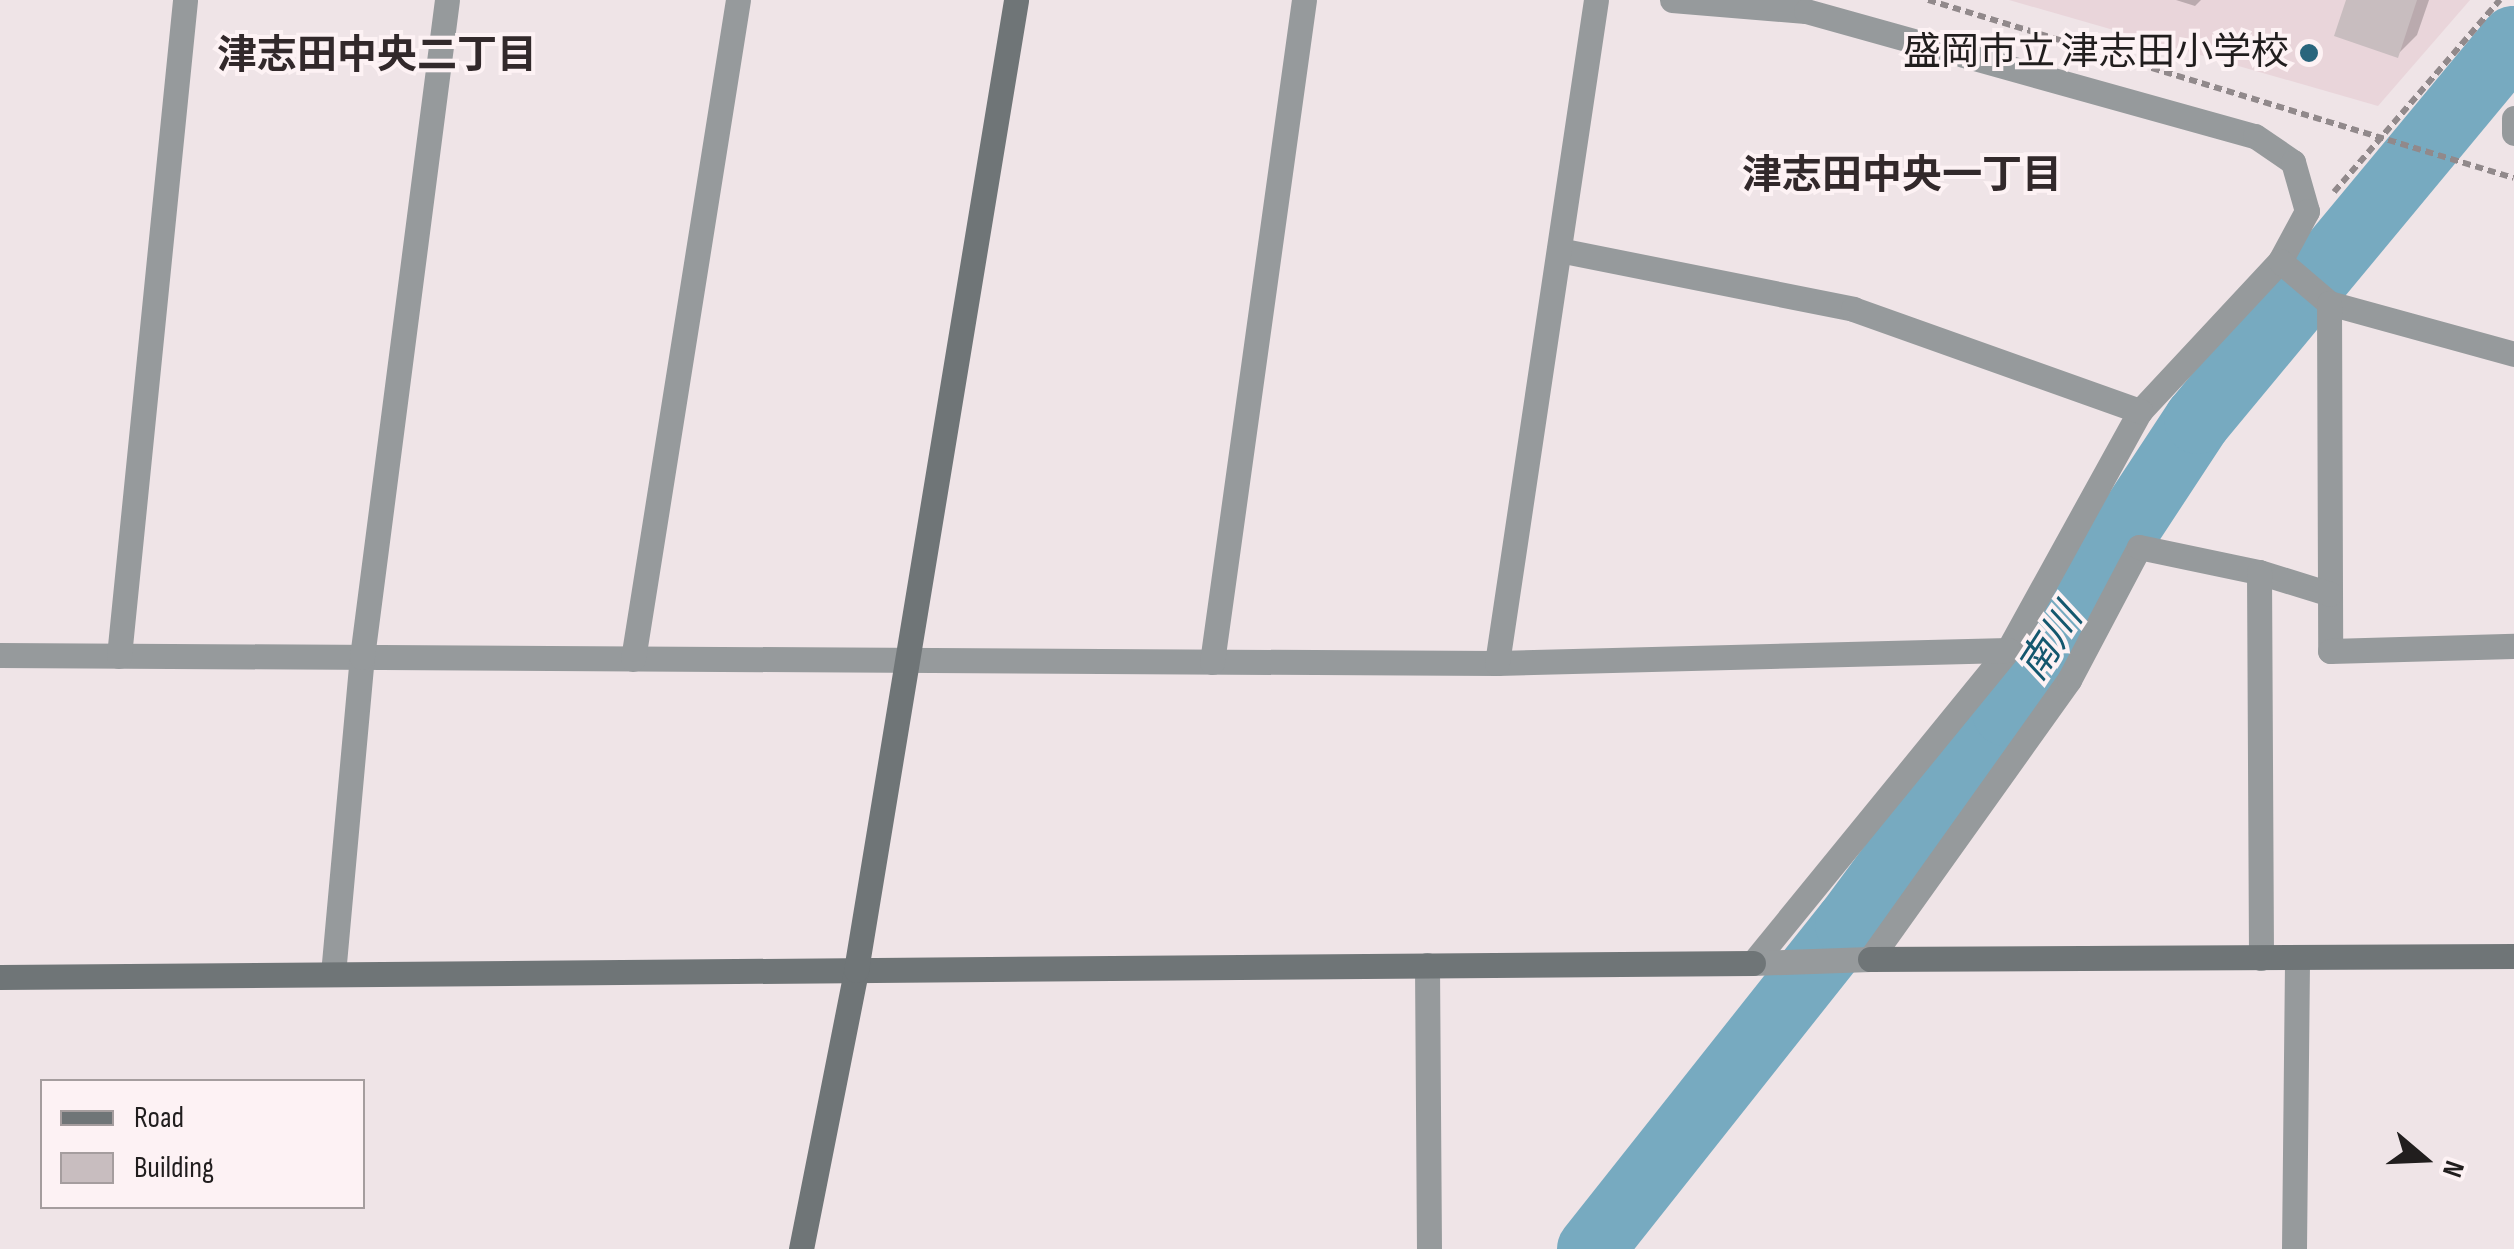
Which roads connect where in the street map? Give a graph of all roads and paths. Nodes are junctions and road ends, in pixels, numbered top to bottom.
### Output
1 (184, 0) edge
2 (447, 0) edge
3 (738, 0) edge
4 (1016, 0) edge
5 (1304, 0) edge
6 (1596, 0) edge
7 (1672, 0) edge
8 (1928, 0) edge
9 (2500, 0) edge
10 (2514, 118) edge
11 (2514, 134) edge
12 (2381, 139) junction
13 (2514, 178) edge
14 (2307, 211) junction
15 (1559, 250) junction
16 (2284, 264) junction
17 (2325, 299) junction
18 (2514, 354) edge
19 (2140, 411) junction
20 (2259, 572) junction
21 (2330, 594) junction
22 (2514, 646) edge
23 (2008, 650) junction
24 (0, 655) edge
25 (119, 656) junction
26 (362, 657) junction
27 (633, 659) junction
28 (906, 661) junction
29 (1212, 662) junction
30 (1497, 663) junction
31 (2514, 956) edge
32 (2262, 958) junction
33 (2296, 958) junction
34 (1870, 959) junction
35 (1753, 962) junction
36 (1427, 965) junction
37 (856, 970) junction
38 (333, 974) junction
39 (0, 977) edge
40 (802, 1249) edge
41 (1429, 1249) edge
42 (2294, 1249) edge

1 - 25 street
2 - 26 street
3 - 27 street
4 - 28 street
5 - 29 street
6 - 15 street
7 - 14 street
8 - 12 path
9 - 12 path
10 - 11 street
12 - 13 path
12 - 14 path
14 - 16 street
15 - 19 street
15 - 30 street
16 - 17 street
16 - 19 street
17 - 18 street
17 - 21 street
19 - 23 street
20 - 21 street
20 - 32 street
20 - 34 street
21 - 22 street
23 - 30 street
23 - 35 street
24 - 25 street
25 - 26 street
26 - 27 street
26 - 38 street
27 - 28 street
28 - 29 street
28 - 37 street
29 - 30 street
31 - 33 street
32 - 33 street
32 - 34 street
33 - 42 street
34 - 35 street
35 - 36 street
36 - 37 street
36 - 41 street
37 - 38 street
37 - 40 street
38 - 39 street

